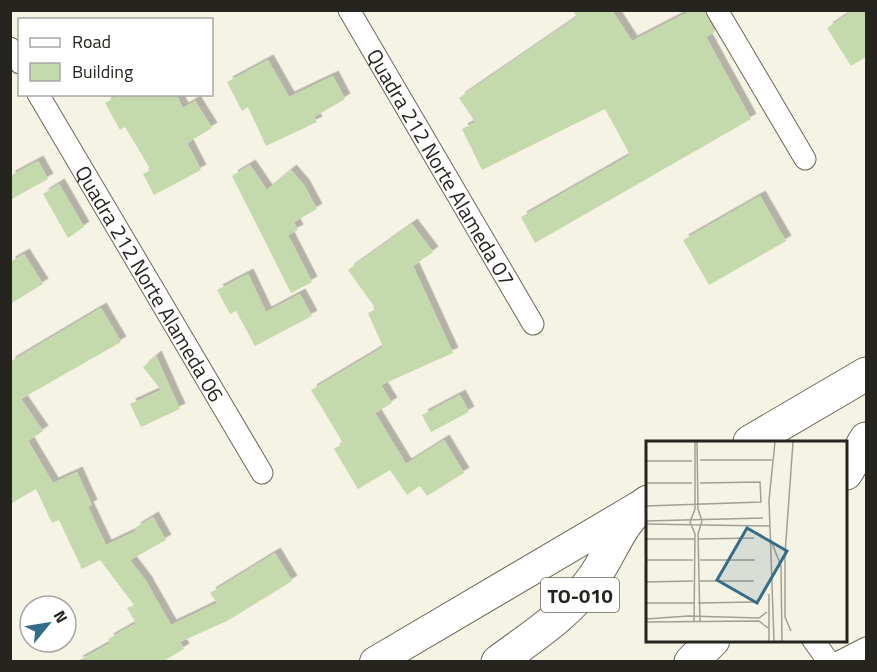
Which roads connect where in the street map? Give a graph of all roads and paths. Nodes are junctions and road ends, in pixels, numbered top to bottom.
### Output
1 (349, 10) edge
2 (717, 10) edge
3 (39, 96) edge
4 (805, 159) dead end
5 (533, 324) dead end
6 (867, 374) edge
7 (867, 440) edge
8 (752, 441) edge
9 (847, 471) edge
10 (262, 473) dead end
11 (643, 505) edge
12 (711, 642) edge
13 (814, 642) edge
14 (867, 648) edge
15 (375, 662) edge
16 (498, 662) edge
17 (691, 662) edge
18 (829, 662) edge
19 (840, 662) edge

1 - 5 street, Quadra 212 Norte Alameda 07
2 - 4 street
3 - 10 street, Quadra 212 Norte Alameda 06
6 - 8 highway
7 - 9 highway
11 - 15 main road
11 - 16 highway, TO-010
12 - 17 highway
13 - 18 street
14 - 19 street

